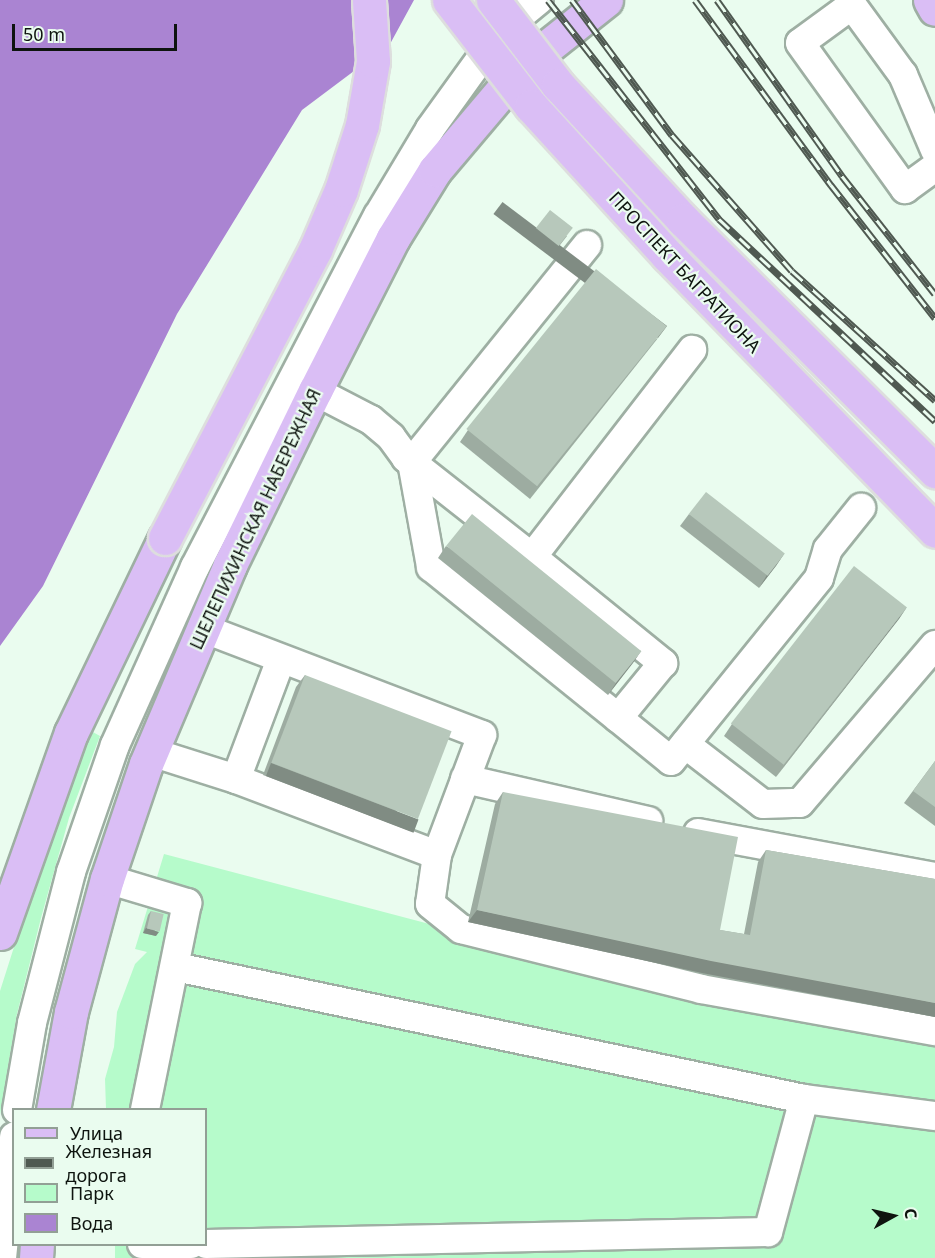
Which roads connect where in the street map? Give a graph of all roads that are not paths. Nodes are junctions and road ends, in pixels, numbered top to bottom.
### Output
1 (369, 0) edge
2 (449, 0) edge
3 (493, 0) edge
4 (539, 0) edge
5 (606, 0) edge
6 (930, 0) edge
7 (935, 9) edge
8 (587, 10) edge
9 (935, 150) edge
10 (935, 167) edge
11 (587, 245) dead end
12 (692, 350) dead end
13 (315, 391) junction
14 (412, 462) junction
15 (935, 471) edge
16 (861, 508) dead end
17 (935, 531) edge
18 (532, 557) junction
19 (202, 628) junction
20 (935, 645) edge
21 (281, 658) junction
22 (618, 718) junction
23 (685, 744) junction
24 (151, 752) junction
25 (236, 779) junction
26 (465, 779) junction
27 (437, 855) junction
28 (935, 878) edge
29 (107, 879) junction
30 (0, 933) edge
31 (176, 967) junction
32 (935, 1031) edge
33 (804, 1099) junction
34 (17, 1108) edge
35 (53, 1108) edge
36 (145, 1108) edge
37 (935, 1116) edge
38 (12, 1157) edge
39 (207, 1244) edge
40 (2, 1258) edge

1 - 30 main road, bridge
2 - 17 main road, ПРОСПЕКТ БАГРАТИОНА, bridge
3 - 15 main road, ПРОСПЕКТ БАГРАТИОНА, bridge
4 - 34 street, ШЕЛЕПИХИНСКАЯ НАБЕРЕЖНАЯ
5 - 8 main road, ШЕЛЕПИХИНСКАЯ НАБЕРЕЖНАЯ
6 - 7 main road
8 - 13 main road, ШЕЛЕПИХИНСКАЯ НАБЕРЕЖНАЯ
9 - 10 street
11 - 14 street
12 - 18 street
13 - 14 street
13 - 19 main road, ШЕЛЕПИХИНСКАЯ НАБЕРЕЖНАЯ
14 - 18 street
14 - 22 street
16 - 23 street
18 - 22 street
19 - 21 street
19 - 24 main road, ШЕЛЕПИХИНСКАЯ НАБЕРЕЖНАЯ
20 - 23 street
21 - 25 street
21 - 26 street
22 - 23 street
24 - 25 street
24 - 29 main road, ШЕЛЕПИХИНСКАЯ НАБЕРЕЖНАЯ
25 - 27 street
26 - 27 street
26 - 28 street
27 - 32 street
29 - 31 street
29 - 35 main road, ШЕЛЕПИХИНСКАЯ НАБЕРЕЖНАЯ
31 - 33 street
31 - 36 street
33 - 37 street
33 - 39 street
38 - 40 street

